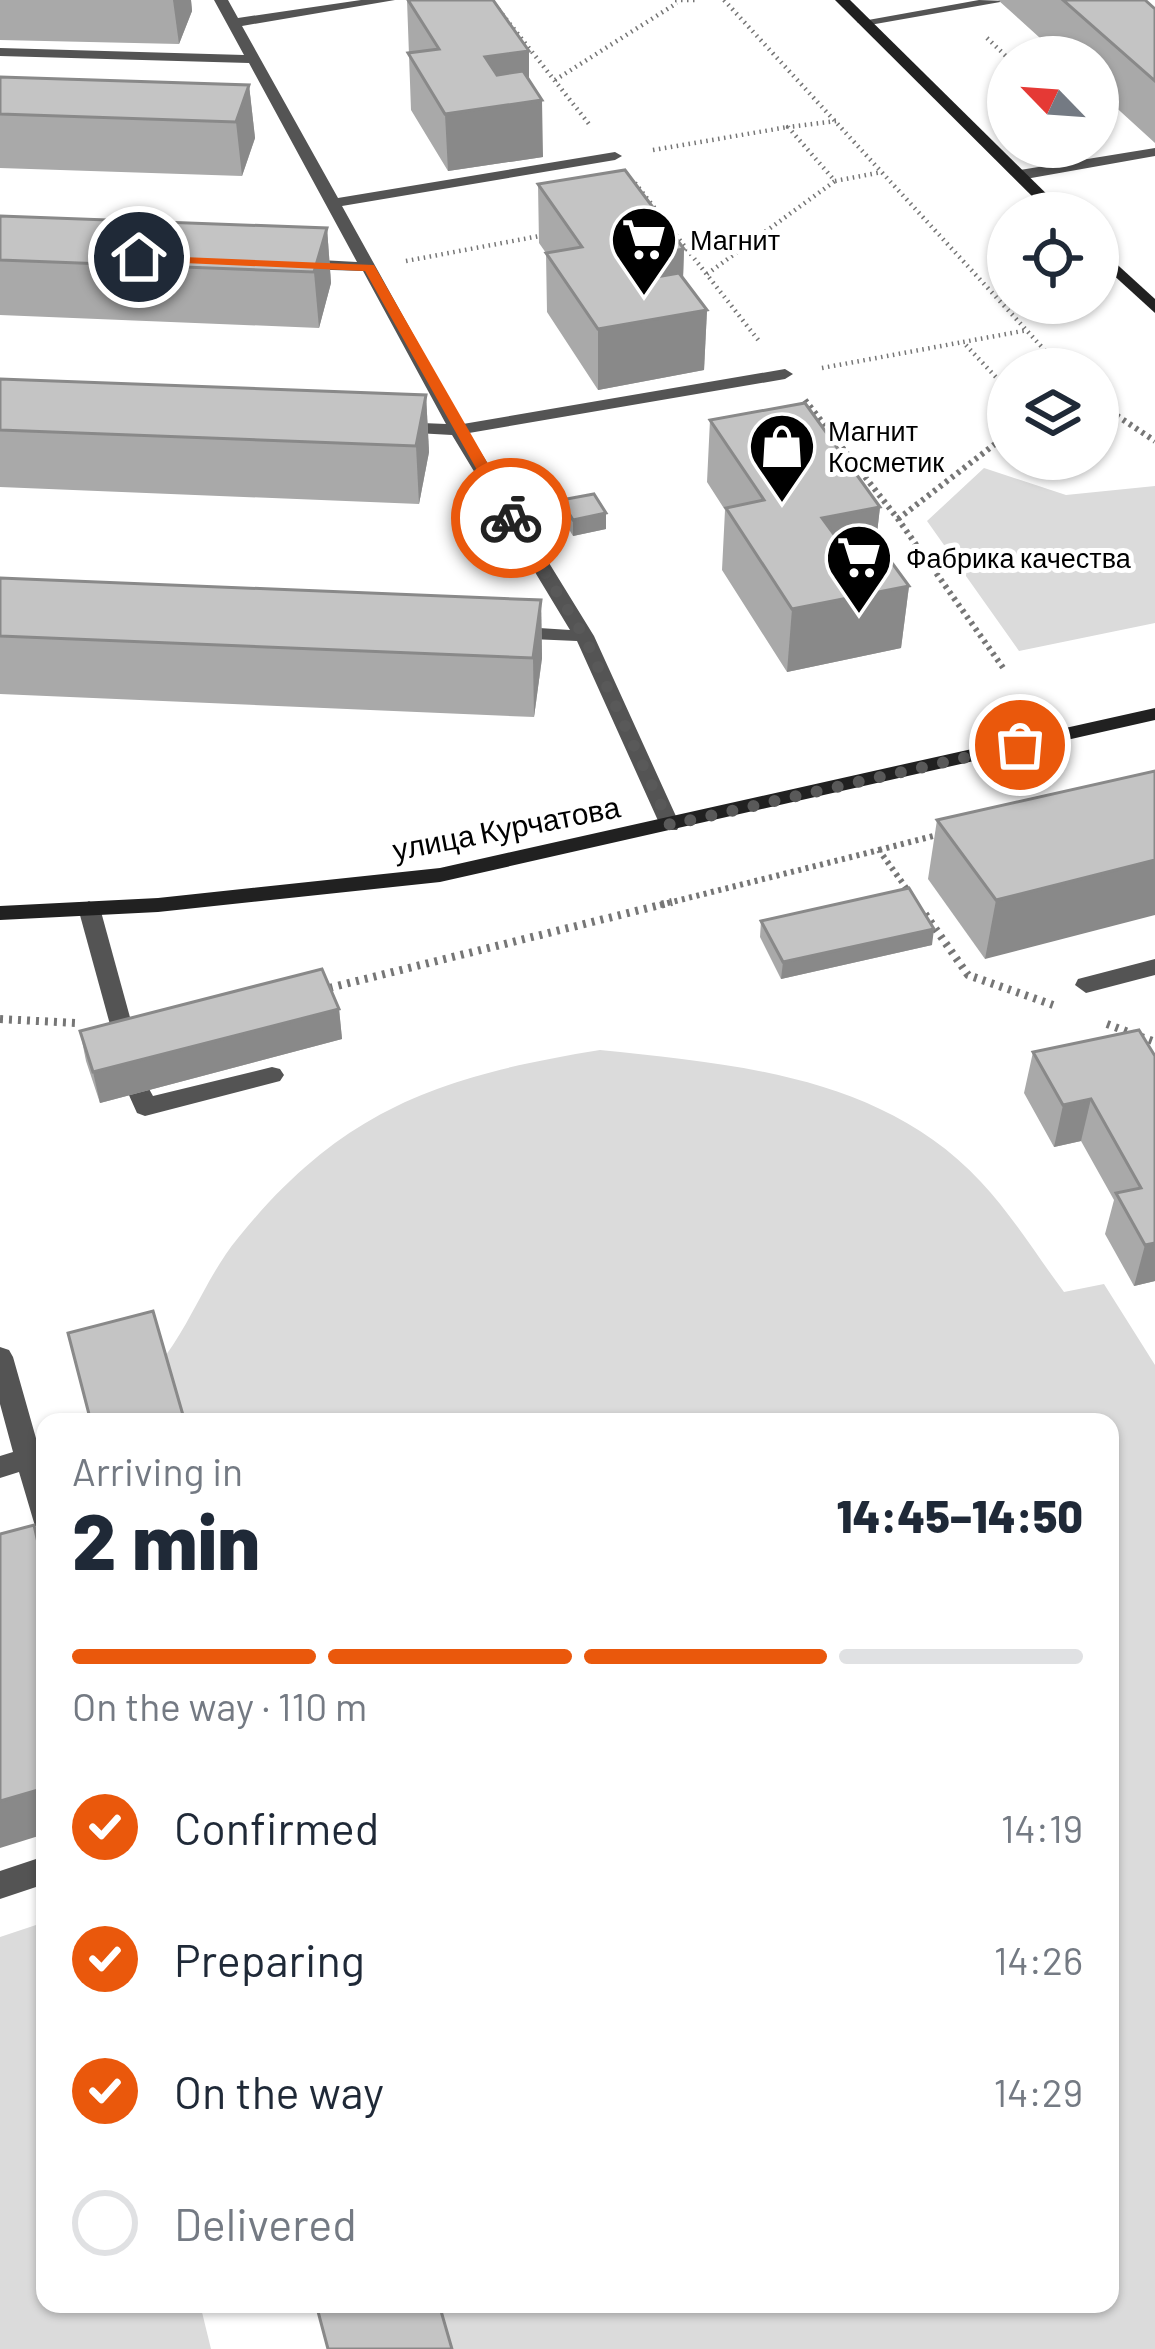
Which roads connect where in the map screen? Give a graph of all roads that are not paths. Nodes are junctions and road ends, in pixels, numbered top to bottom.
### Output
1 (221, 0) edge
2 (388, 0) edge
3 (842, 0) edge
4 (999, 1) edge
5 (864, 22) junction
6 (234, 23) junction
7 (0, 52) edge
8 (253, 59) junction
9 (259, 112) dead end
10 (283, 112) junction
11 (1155, 152) edge
12 (615, 157) road end
13 (1020, 175) junction
14 (1037, 192) edge
15 (333, 203) junction
16 (277, 263) edge
17 (369, 267) junction
18 (1119, 273) edge
19 (1155, 308) edge
20 (785, 374) road end
21 (366, 426) edge
22 (458, 430) junction
23 (490, 631) edge
24 (584, 636) junction
25 (1155, 714) edge
26 (670, 825) junction
27 (88, 908) junction
28 (0, 914) edge
29 (1155, 967) edge
30 (1086, 985) dead end
31 (128, 1051) edge
32 (272, 1075) dead end
33 (140, 1093) edge
34 (0, 1357) edge
35 (28, 1458) junction
36 (0, 1467) edge
37 (36, 1486) edge
38 (36, 1873) edge
39 (0, 1885) edge

1 - 6 lane
2 - 6 lane
3 - 5 street
4 - 5 lane
5 - 13 street
6 - 8 lane
7 - 8 lane
8 - 10 lane
9 - 10 lane
10 - 15 lane
11 - 13 lane
12 - 15 lane
13 - 14 street
15 - 17 lane
16 - 17 lane
17 - 22 lane
18 - 19 street
20 - 22 lane
21 - 22 lane
22 - 24 lane
23 - 24 lane
24 - 26 lane
25 - 26 street, улица Курчатова
26 - 27 street, улица Курчатова
27 - 28 street, улица Курчатова
27 - 31 lane
29 - 30 lane
32 - 33 lane
34 - 35 lane
35 - 36 lane
35 - 37 lane
38 - 39 lane

